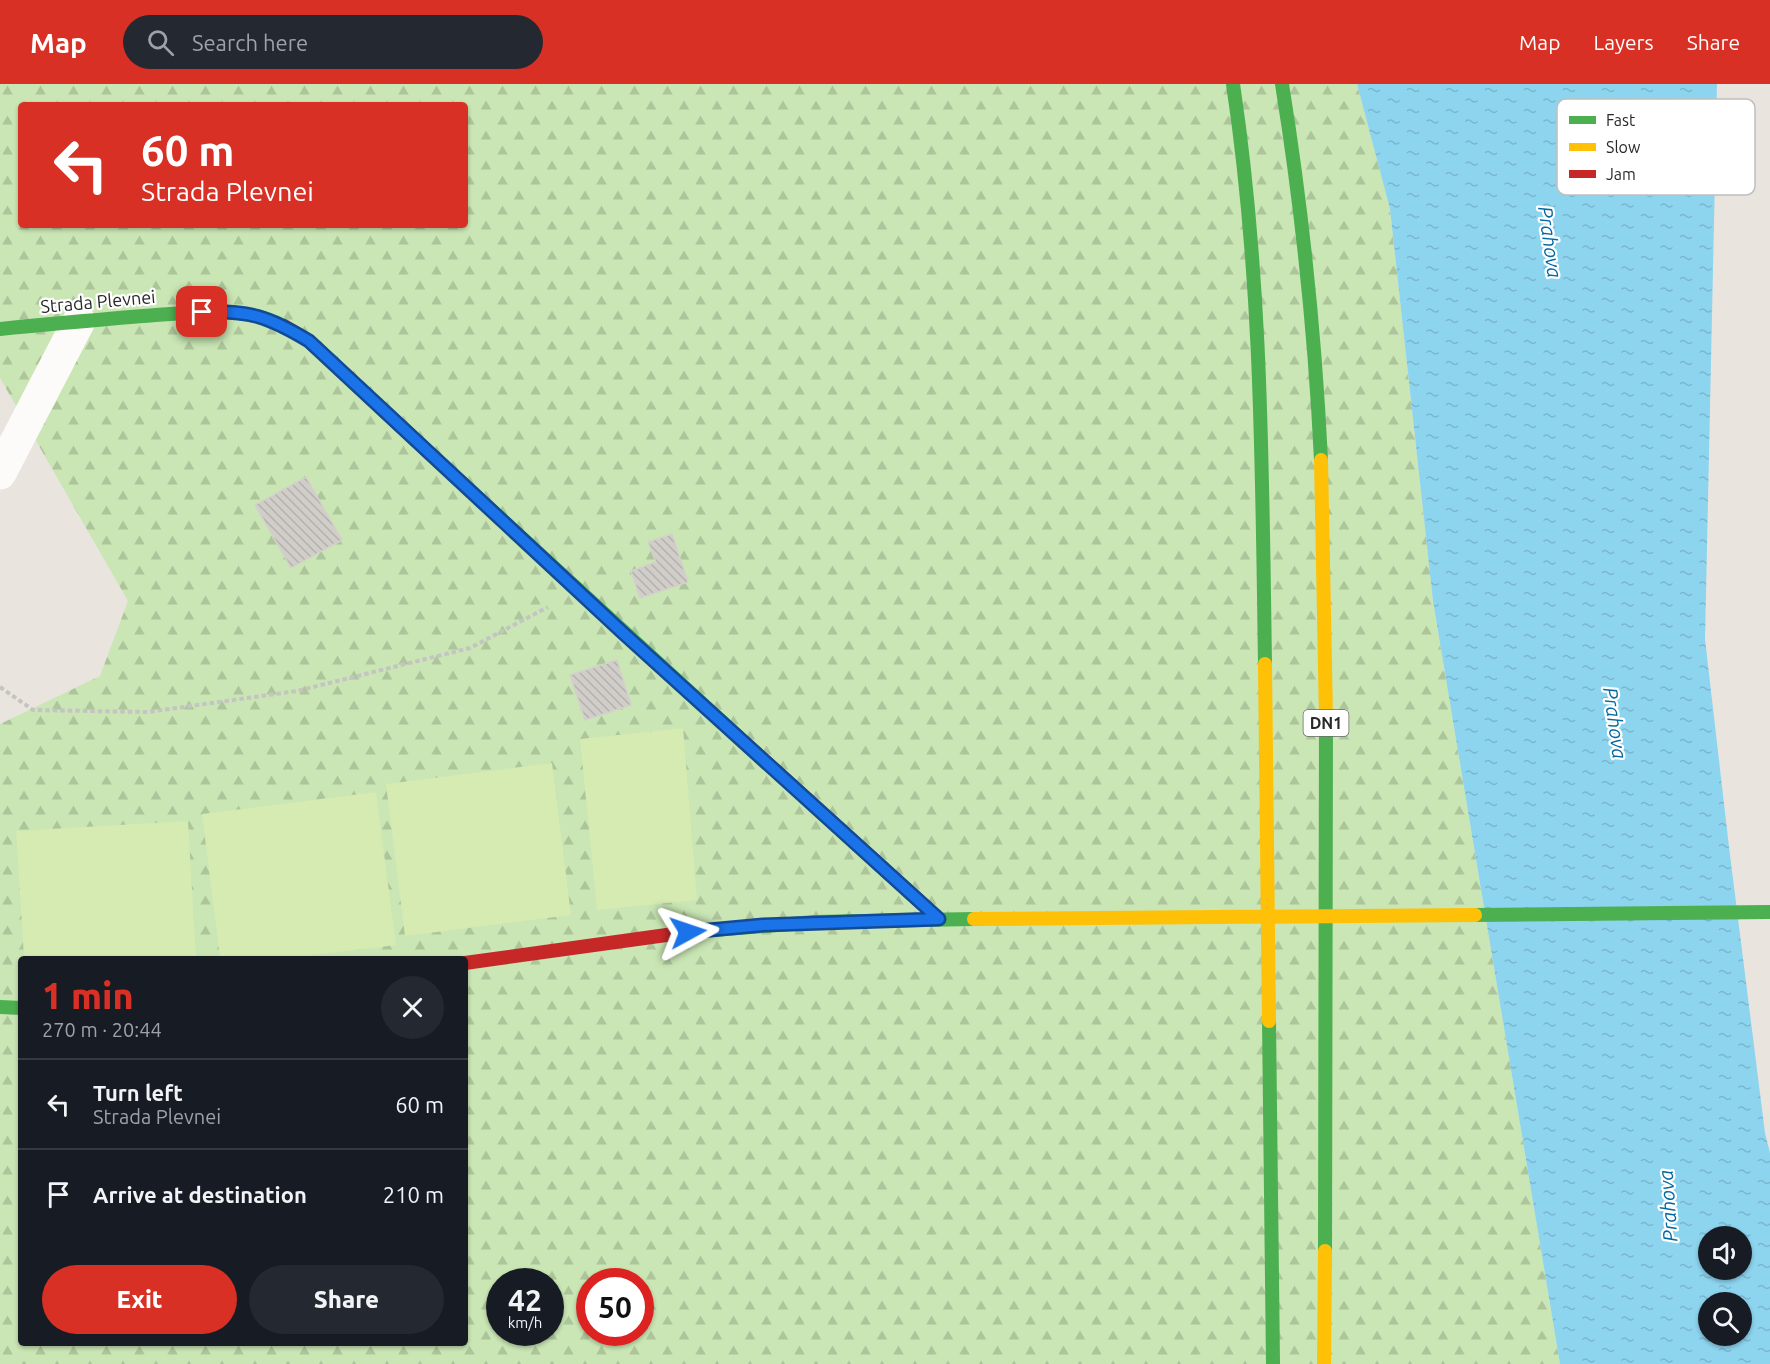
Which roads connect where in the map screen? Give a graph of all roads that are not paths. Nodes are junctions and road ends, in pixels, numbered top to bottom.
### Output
1 (1233, 84) edge
2 (1282, 84) edge
3 (79, 321) junction
4 (0, 329) edge
5 (0, 473) edge
6 (1770, 912) edge
7 (939, 919) junction
8 (468, 963) edge
9 (0, 1007) edge
10 (18, 1008) edge
11 (1273, 1364) edge
12 (1324, 1364) edge

1 - 11 main road
2 - 12 main road, DN1
3 - 4 main road, Strada Plevnei
3 - 5 street
3 - 7 main road, Strada Plevnei
6 - 7 main road
7 - 8 main road
9 - 10 main road

